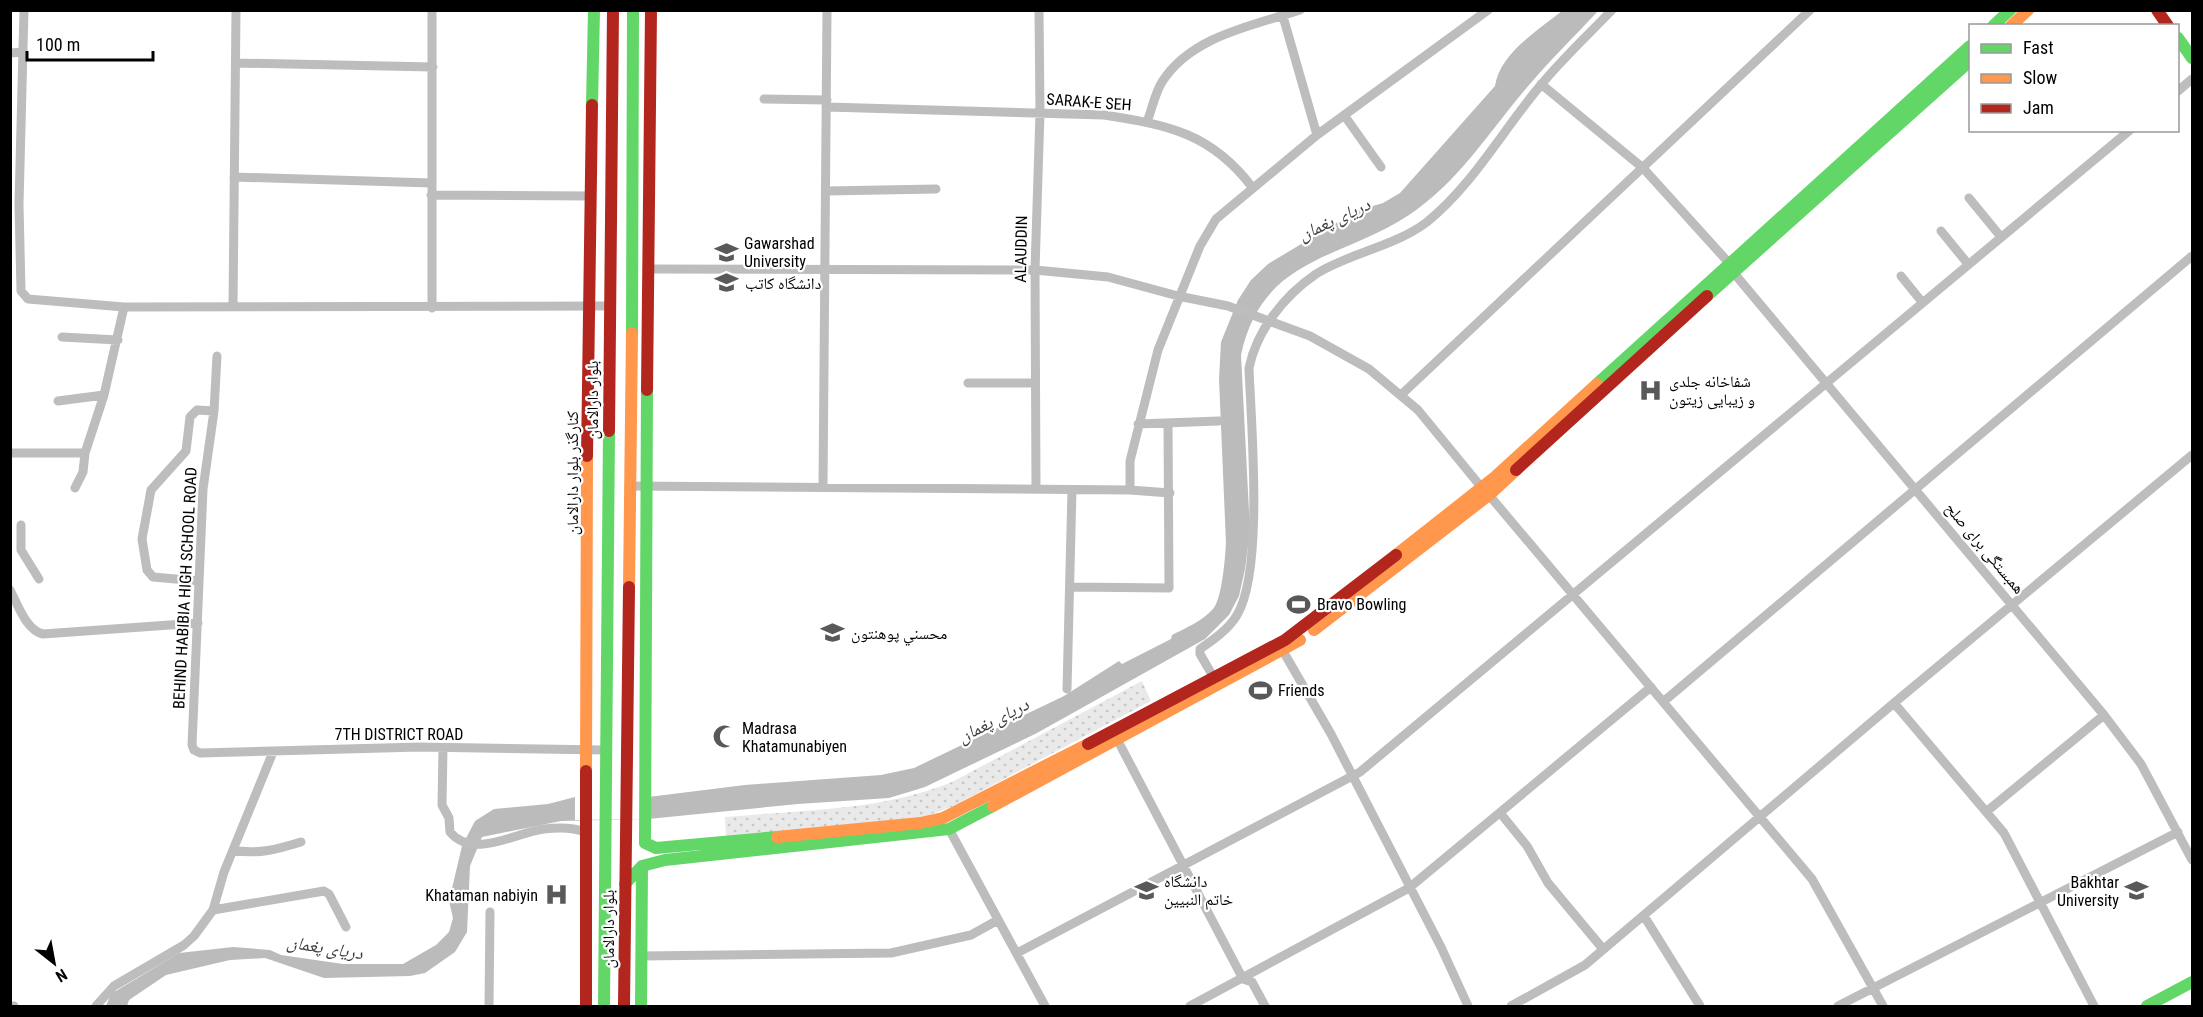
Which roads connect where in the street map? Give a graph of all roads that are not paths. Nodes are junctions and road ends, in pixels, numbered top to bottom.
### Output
1 (24, 10) edge
2 (236, 10) edge
3 (432, 10) edge
4 (594, 10) edge
5 (613, 10) edge
6 (633, 10) edge
7 (651, 10) edge
8 (828, 10) edge
9 (1039, 10) edge
10 (1300, 10) edge
11 (1488, 10) edge
12 (1612, 10) edge
13 (1810, 10) edge
14 (2010, 10) edge
15 (2028, 10) edge
16 (2157, 10) edge
17 (1282, 13) edge
18 (1995, 24) edge
19 (2013, 24) edge
20 (2167, 24) edge
21 (2179, 39) edge
22 (1969, 48) edge
23 (10, 52) edge
24 (23, 52) junction
25 (2193, 58) edge
26 (236, 63) junction
27 (1969, 63) edge
28 (433, 68) junction
29 (2193, 79) edge
30 (1541, 84) junction
31 (2179, 90) edge
32 (764, 99) dead end
33 (827, 104) junction
34 (1040, 113) junction
35 (1344, 116) junction
36 (1147, 122) junction
37 (10, 128) edge
38 (22, 128) junction
39 (2128, 132) edge
40 (1317, 135) junction
41 (1381, 166) dead end
42 (1643, 168) junction
43 (234, 177) junction
44 (431, 183) junction
45 (1252, 187) junction
46 (936, 189) dead end
47 (827, 191) junction
48 (431, 195) junction
49 (591, 196) junction
50 (1969, 198) dead end
51 (15, 204) edge
52 (1786, 218) junction
53 (1941, 231) dead end
54 (2001, 237) junction
55 (2193, 256) edge
56 (1968, 264) junction
57 (1731, 267) junction
58 (647, 269) junction
59 (826, 270) junction
60 (1035, 270) junction
61 (21, 273) junction
62 (10, 275) edge
63 (1902, 276) dead end
64 (1178, 296) junction
65 (1922, 302) junction
66 (233, 306) junction
67 (591, 306) junction
68 (609, 306) junction
69 (124, 307) junction
70 (432, 308) junction
71 (1268, 319) junction
72 (62, 337) dead end
73 (118, 340) junction
74 (632, 353) junction
75 (646, 353) junction
76 (217, 356) dead end
77 (968, 383) dead end
78 (1035, 383) junction
79 (1824, 383) junction
80 (1402, 394) junction
81 (104, 395) junction
82 (58, 401) dead end
83 (214, 411) junction
84 (1219, 422) dead end
85 (1168, 423) junction
86 (1138, 424) junction
87 (10, 453) edge
88 (85, 453) junction
89 (2193, 454) edge
90 (629, 486) junction
91 (646, 486) junction
92 (823, 486) junction
93 (75, 488) dead end
94 (1036, 489) junction
95 (1072, 490) junction
96 (1130, 490) junction
97 (1916, 490) junction
98 (1486, 491) junction
99 (1170, 493) junction
100 (21, 525) dead end
101 (22, 553) junction
102 (10, 554) edge
103 (39, 579) dead end
104 (198, 581) junction
105 (1071, 586) junction
106 (10, 590) edge
107 (1574, 595) junction
108 (2012, 603) junction
109 (198, 623) junction
110 (1283, 651) junction
111 (606, 675) junction
112 (627, 675) junction
113 (1214, 678) junction
114 (1651, 687) junction
115 (1067, 688) dead end
116 (1663, 702) junction
117 (1894, 702) junction
118 (1156, 714) junction
119 (2104, 715) junction
120 (1118, 741) junction
121 (444, 748) junction
122 (194, 750) joint
123 (586, 750) junction
124 (605, 750) junction
125 (626, 750) junction
126 (643, 750) junction
127 (273, 752) junction
128 (1353, 777) junction
129 (1986, 812) junction
130 (1501, 814) junction
131 (1761, 818) junction
132 (586, 826) junction
133 (949, 829) junction
134 (2178, 832) junction
135 (301, 842) dead end
136 (233, 850) junction
137 (2193, 860) edge
138 (1184, 864) junction
139 (642, 866) junction
140 (625, 884) junction
141 (1409, 888) junction
142 (2039, 903) junction
143 (213, 910) junction
144 (490, 912) dead end
145 (605, 914) junction
146 (624, 915) junction
147 (1644, 916) junction
148 (998, 920) junction
149 (346, 927) dead end
150 (1603, 949) junction
151 (1017, 953) junction
152 (642, 956) junction
153 (1243, 979) junction
154 (2193, 982) edge
155 (1874, 988) junction
156 (96, 1006) edge
157 (489, 1006) edge
158 (586, 1006) edge
159 (604, 1006) edge
160 (624, 1006) edge
161 (641, 1006) edge
162 (1045, 1006) edge
163 (1190, 1006) edge
164 (1265, 1006) edge
165 (1468, 1006) edge
166 (1511, 1006) edge
167 (1700, 1006) edge
168 (1838, 1006) edge
169 (1883, 1006) edge
170 (2094, 1006) edge
171 (2147, 1006) edge

1 - 24 street
2 - 26 street
3 - 28 street
4 - 49 main road, کنارگذر بلوار دارالامان
5 - 68 main road, بلوار دارالامان
6 - 74 main road
7 - 58 main road
8 - 33 street
9 - 34 street, ALAUDDIN
10 - 17 street, SARAK-E SEH
11 - 35 street
12 - 30 street
13 - 42 street
14 - 18 main road
15 - 19 main road
16 - 20 main road
17 - 36 street, SARAK-E SEH
17 - 40 street
21 - 25 main road
22 - 52 main road
23 - 24 street
24 - 38 street
26 - 28 street
26 - 43 street
27 - 52 main road
28 - 44 street
29 - 31 street
30 - 42 street, همبستگی برای صلح
30 - 71 street
32 - 33 street, SARAK-E SEH
33 - 34 street, SARAK-E SEH
33 - 47 street
34 - 36 street, SARAK-E SEH
34 - 60 street, ALAUDDIN
35 - 40 street
35 - 41 street
36 - 45 street
37 - 38 street
38 - 51 street
39 - 54 street
40 - 45 street
42 - 57 street, همبستگی برای صلح
42 - 80 street
43 - 44 street
43 - 66 street
44 - 48 street
45 - 64 street
46 - 47 street
47 - 59 street
48 - 49 street
48 - 70 street
49 - 67 main road, کنارگذر بلوار دارالامان
50 - 54 street
51 - 61 street
52 - 57 main road
53 - 56 street
54 - 56 street
55 - 97 street
56 - 65 street
57 - 79 street, همبستگی برای صلح
57 - 98 main road
58 - 59 street
58 - 75 main road
59 - 60 street
59 - 92 street
60 - 64 street
60 - 78 street, ALAUDDIN
61 - 62 street
61 - 69 street
63 - 65 street
64 - 71 street
64 - 86 street
65 - 79 street
66 - 69 street
66 - 70 street
67 - 68 street
67 - 70 street
67 - 123 main road, کنارگذر بلوار دارالامان
68 - 111 main road, بلوار دارالامان
69 - 73 street
71 - 80 street
71 - 113 street
72 - 73 street
73 - 81 street
74 - 75 main road
74 - 90 main road
75 - 91 main road
76 - 83 street, BEHIND HABIBIA HIGH SCHOOL ROAD
77 - 78 street
78 - 94 street, ALAUDDIN
79 - 97 street, همبستگی برای صلح
79 - 107 street
80 - 98 street
81 - 82 street
81 - 88 street
83 - 104 street, BEHIND HABIBIA HIGH SCHOOL ROAD
83 - 104 street
84 - 85 street
85 - 86 street
85 - 99 street
86 - 96 street
87 - 88 street
88 - 93 street
89 - 108 street
90 - 91 street
90 - 112 main road
91 - 92 street
91 - 126 main road
92 - 94 street
94 - 95 street
95 - 96 street
95 - 105 street
96 - 99 street
97 - 108 street, همبستگی برای صلح
97 - 116 street
98 - 107 street
98 - 110 main road
98 - 113 main road
99 - 105 street
100 - 101 street
101 - 102 street
101 - 103 street
104 - 109 street, BEHIND HABIBIA HIGH SCHOOL ROAD
105 - 115 street
106 - 109 street
107 - 114 street
107 - 128 street
108 - 117 street
108 - 119 street, همبستگی برای صلح
109 - 122 street, BEHIND HABIBIA HIGH SCHOOL ROAD
110 - 118 main road
110 - 128 street
111 - 112 main road
111 - 124 main road, بلوار دارالامان
112 - 125 main road
113 - 118 main road
114 - 116 street
114 - 130 street
116 - 131 street
117 - 129 street
117 - 131 street
118 - 120 main road
118 - 126 main road
119 - 129 street
119 - 134 street, همبستگی برای صلح
120 - 133 main road
120 - 138 street
121 - 123 street, 7TH DISTRICT ROAD
121 - 127 street, 7TH DISTRICT ROAD
121 - 132 street
122 - 127 street, 7TH DISTRICT ROAD
123 - 124 street, 7TH DISTRICT ROAD
123 - 132 main road, کنارگذر بلوار دارالامان
124 - 145 main road, بلوار دارالامان
125 - 126 main road
125 - 140 main road, بلوار دارالامان
127 - 136 street
128 - 138 street
128 - 141 street
129 - 142 street
130 - 141 street
130 - 150 street
131 - 147 street
131 - 155 street
132 - 158 main road
133 - 139 main road
133 - 148 street
134 - 137 street, همبستگی برای صلح
134 - 142 street
135 - 136 street
136 - 143 street
138 - 151 street
138 - 153 street
139 - 140 main road
139 - 152 main road
140 - 146 main road, بلوار دارالامان
141 - 153 street
141 - 165 street
142 - 155 street
142 - 170 street
143 - 149 street
143 - 156 street
144 - 157 street
145 - 146 main road
145 - 159 main road, بلوار دارالامان
146 - 160 main road, بلوار دارالامان
147 - 150 street
147 - 167 street
148 - 151 street
148 - 152 street
150 - 166 street
151 - 162 street
152 - 161 main road
153 - 163 street
153 - 164 street
154 - 171 main road
155 - 168 street
155 - 169 street

